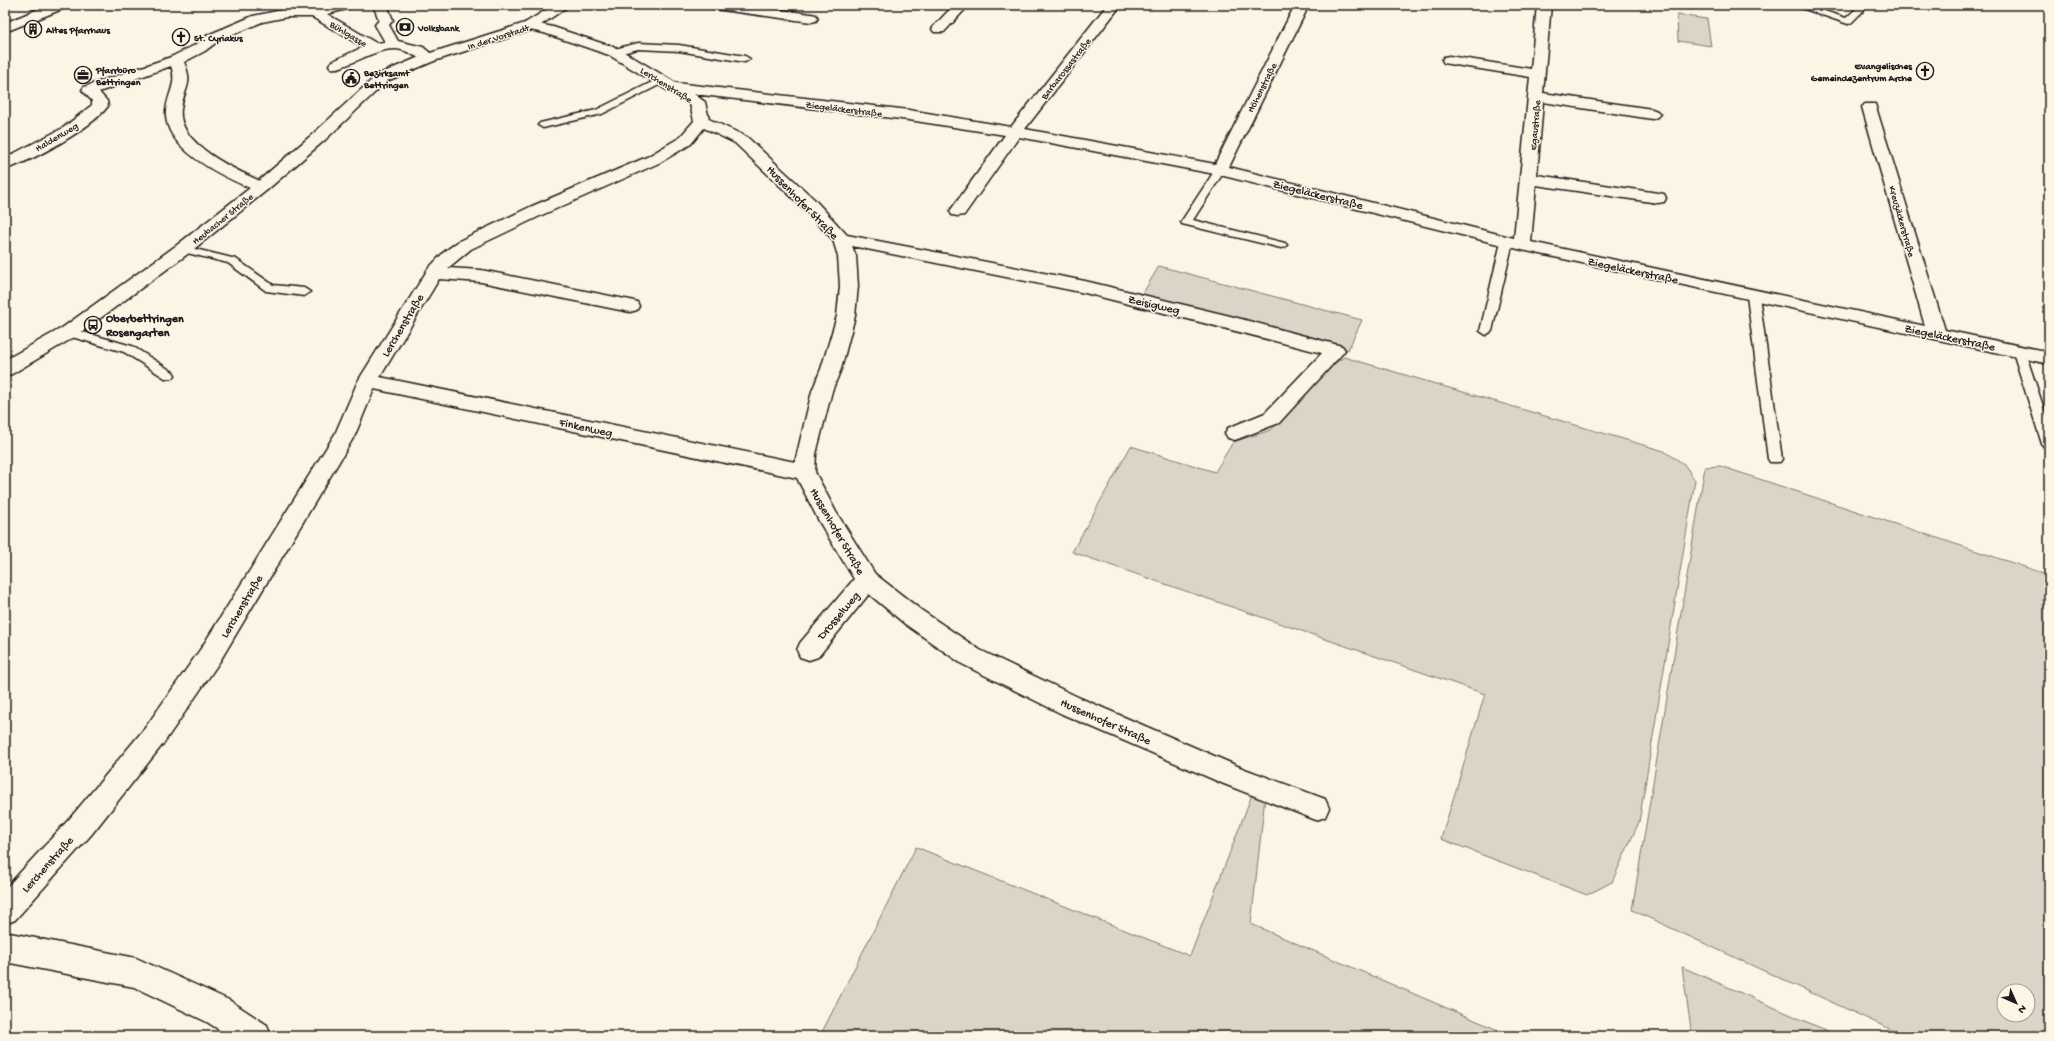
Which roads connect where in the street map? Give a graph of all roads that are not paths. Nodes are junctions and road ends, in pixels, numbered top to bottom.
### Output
1 (60, 5) edge
2 (346, 5) edge
3 (380, 5) edge
4 (563, 5) edge
5 (714, 5) edge
6 (962, 5) edge
7 (1114, 5) edge
8 (1302, 5) edge
9 (1541, 5) edge
10 (1544, 5) edge
11 (1797, 5) edge
12 (1865, 5) edge
13 (290, 9) edge
14 (315, 13) junction
15 (811, 18) dead end
16 (530, 26) junction
17 (5, 28) edge
18 (939, 29) dead end
19 (393, 44) junction
20 (374, 48) junction
21 (614, 52) junction
22 (429, 58) junction
23 (745, 59) dead end
24 (176, 60) junction
25 (1449, 60) dead end
26 (336, 65) dead end
27 (1538, 74) junction
28 (667, 83) junction
29 (1536, 96) junction
30 (1870, 107) dead end
31 (1652, 114) dead end
32 (702, 120) junction
33 (543, 126) dead end
34 (1015, 132) junction
35 (5, 164) edge
36 (1220, 170) junction
37 (1528, 179) junction
38 (261, 187) junction
39 (1658, 198) dead end
40 (958, 211) dead end
41 (841, 239) junction
42 (1515, 244) junction
43 (1281, 245) dead end
44 (183, 249) junction
45 (434, 273) junction
46 (304, 292) dead end
47 (1753, 296) junction
48 (630, 306) dead end
49 (1486, 331) dead end
50 (69, 332) junction
51 (1936, 334) junction
52 (2019, 352) junction
53 (2049, 358) edge
54 (6, 366) edge
55 (169, 375) dead end
56 (368, 381) junction
57 (1235, 433) dead end
58 (2049, 444) edge
59 (1775, 459) dead end
60 (804, 472) junction
61 (867, 580) junction
62 (809, 650) dead end
63 (1316, 808) dead end
64 (5, 910) edge
65 (5, 947) edge
66 (256, 1036) edge

1 - 17 street
2 - 14 street
3 - 19 street
4 - 16 street, In der Vorstadt
5 - 15 street
6 - 18 street
7 - 34 street, Barbarossastraße
8 - 36 street, Höhenstraße
9 - 10 street
10 - 27 street, Egaustraße
11 - 12 lane
13 - 14 street
13 - 24 street
14 - 20 street, Bühlgasse
16 - 21 street, Lerchenstraße
16 - 22 street, In der Vorstadt
19 - 20 street, Bühlgasse
19 - 22 street, Bühlgasse
20 - 26 street, Bühlgasse
21 - 23 lane
21 - 28 street, Lerchenstraße
22 - 38 street, Heubacher Straße
24 - 35 street, Haldenweg
24 - 38 street
25 - 27 street
27 - 29 street, Egaustraße
28 - 32 street, Lerchenstraße
28 - 33 lane
28 - 34 street, Ziegeläckerstraße
29 - 31 street
29 - 37 street, Egaustraße
30 - 51 street, Kreuzäckerstraße
32 - 41 street, Hussenhofer Straße
32 - 45 street, Lerchenstraße
34 - 36 street, Ziegeläckerstraße
34 - 40 street
36 - 42 street, Ziegeläckerstraße
36 - 43 lane
37 - 39 street
37 - 42 street, Egaustraße
38 - 44 street, Heubacher Straße
41 - 57 street, Zeisigweg
41 - 60 street, Hussenhofer Straße
42 - 47 street, Ziegeläckerstraße
42 - 49 lane
44 - 46 lane
44 - 50 street, Heubacher Straße
45 - 48 street
45 - 56 street, Lerchenstraße
47 - 51 street, Ziegeläckerstraße
47 - 59 lane
50 - 54 street, Heubacher Straße
50 - 55 lane
51 - 52 street, Ziegeläckerstraße
52 - 53 street, Ziegeläckerstraße
52 - 58 lane
56 - 60 street, Finkenweg
56 - 64 street, Lerchenstraße
60 - 61 street, Hussenhofer Straße
61 - 62 street, Drosselweg
61 - 63 street, Hussenhofer Straße
65 - 66 street

